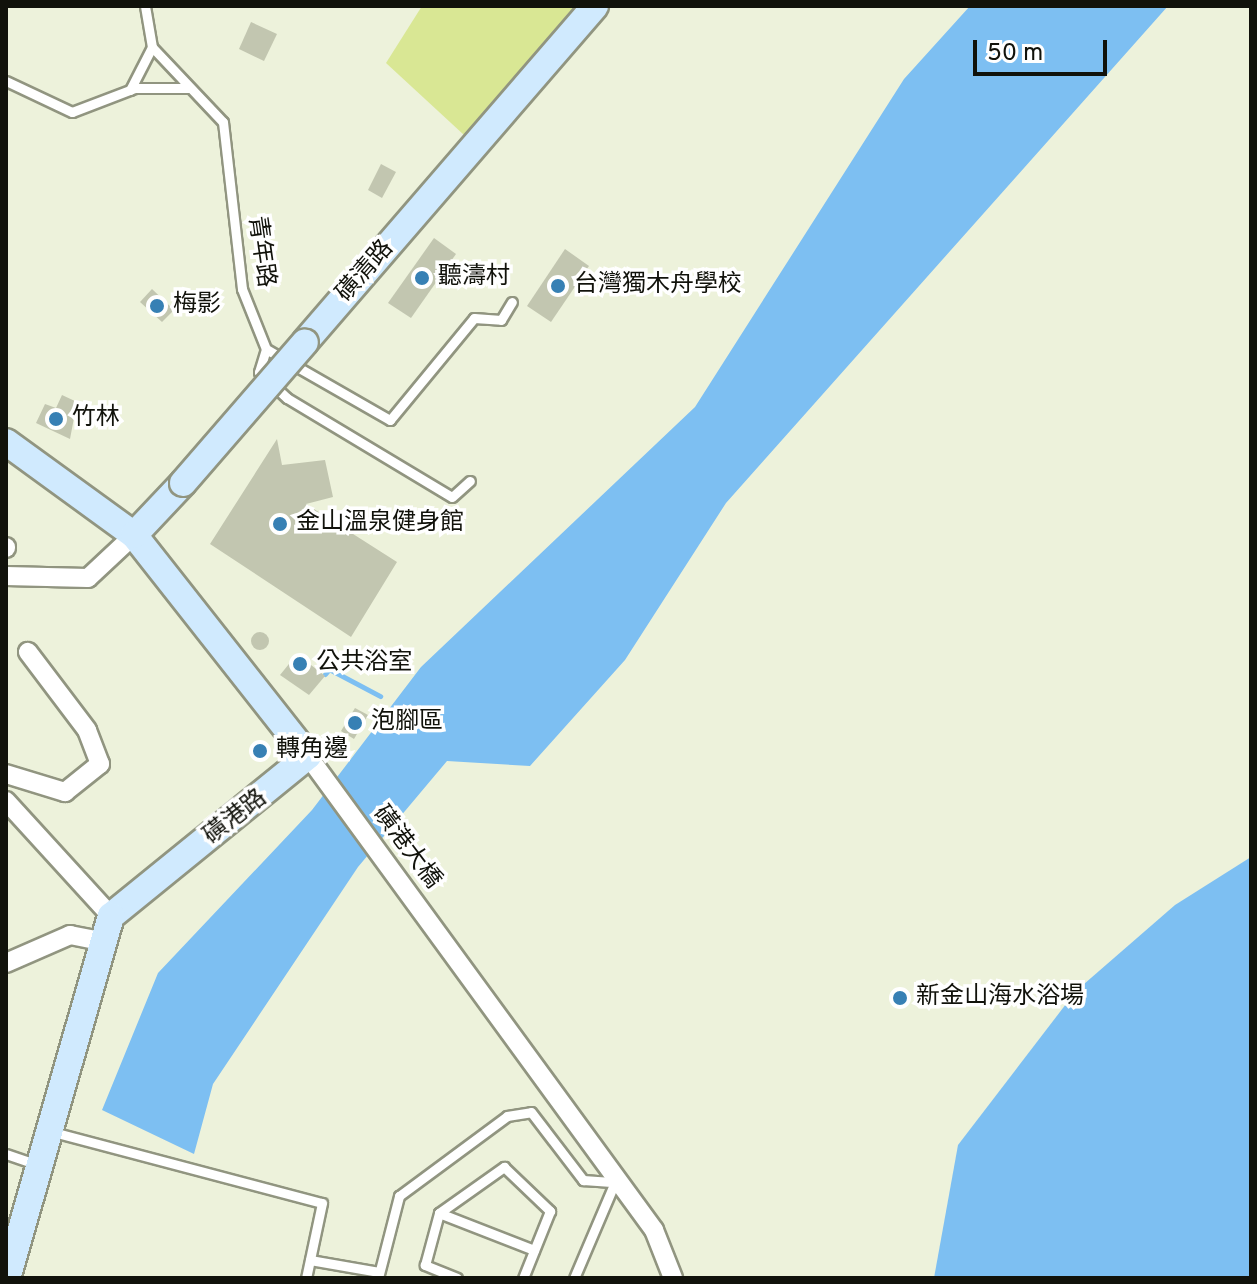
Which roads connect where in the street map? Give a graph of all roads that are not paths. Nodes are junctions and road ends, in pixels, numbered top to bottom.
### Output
1 (145, 6) edge
2 (595, 6) edge
3 (152, 47) junction
4 (6, 81) edge
5 (189, 88) junction
6 (130, 90) junction
7 (512, 302) dead end
8 (266, 349) junction
9 (6, 442) edge
10 (470, 481) dead end
11 (134, 535) junction
12 (6, 576) edge
13 (28, 652) dead end
14 (308, 756) junction
15 (6, 774) edge
16 (6, 801) edge
17 (111, 916) junction
18 (102, 941) junction
19 (6, 963) edge
20 (45, 1129) junction
21 (6, 1154) edge
22 (35, 1164) junction
23 (615, 1182) junction
24 (439, 1213) junction
25 (534, 1250) junction
26 (310, 1260) junction
27 (378, 1275) edge
28 (7, 1278) edge
29 (306, 1278) edge
30 (457, 1278) edge
31 (523, 1278) edge
32 (574, 1278) edge
33 (673, 1278) edge

1 - 3 lane
2 - 11 street, 磺清路, bridge
3 - 5 lane, 青年路
3 - 6 lane
4 - 6 lane
5 - 6 lane
5 - 8 lane, 青年路
7 - 8 lane
8 - 10 lane, 青年路
9 - 11 street
11 - 12 street
11 - 14 street
13 - 15 street
14 - 17 street, 磺港路
14 - 23 street, 磺港大橋
16 - 17 street
17 - 18 street
18 - 19 street
18 - 20 street
20 - 22 street
20 - 26 lane
21 - 22 lane
22 - 28 street
23 - 27 lane
23 - 32 lane
23 - 33 street
24 - 25 lane
24 - 25 lane
24 - 30 lane
25 - 31 lane
26 - 27 lane
26 - 29 lane

